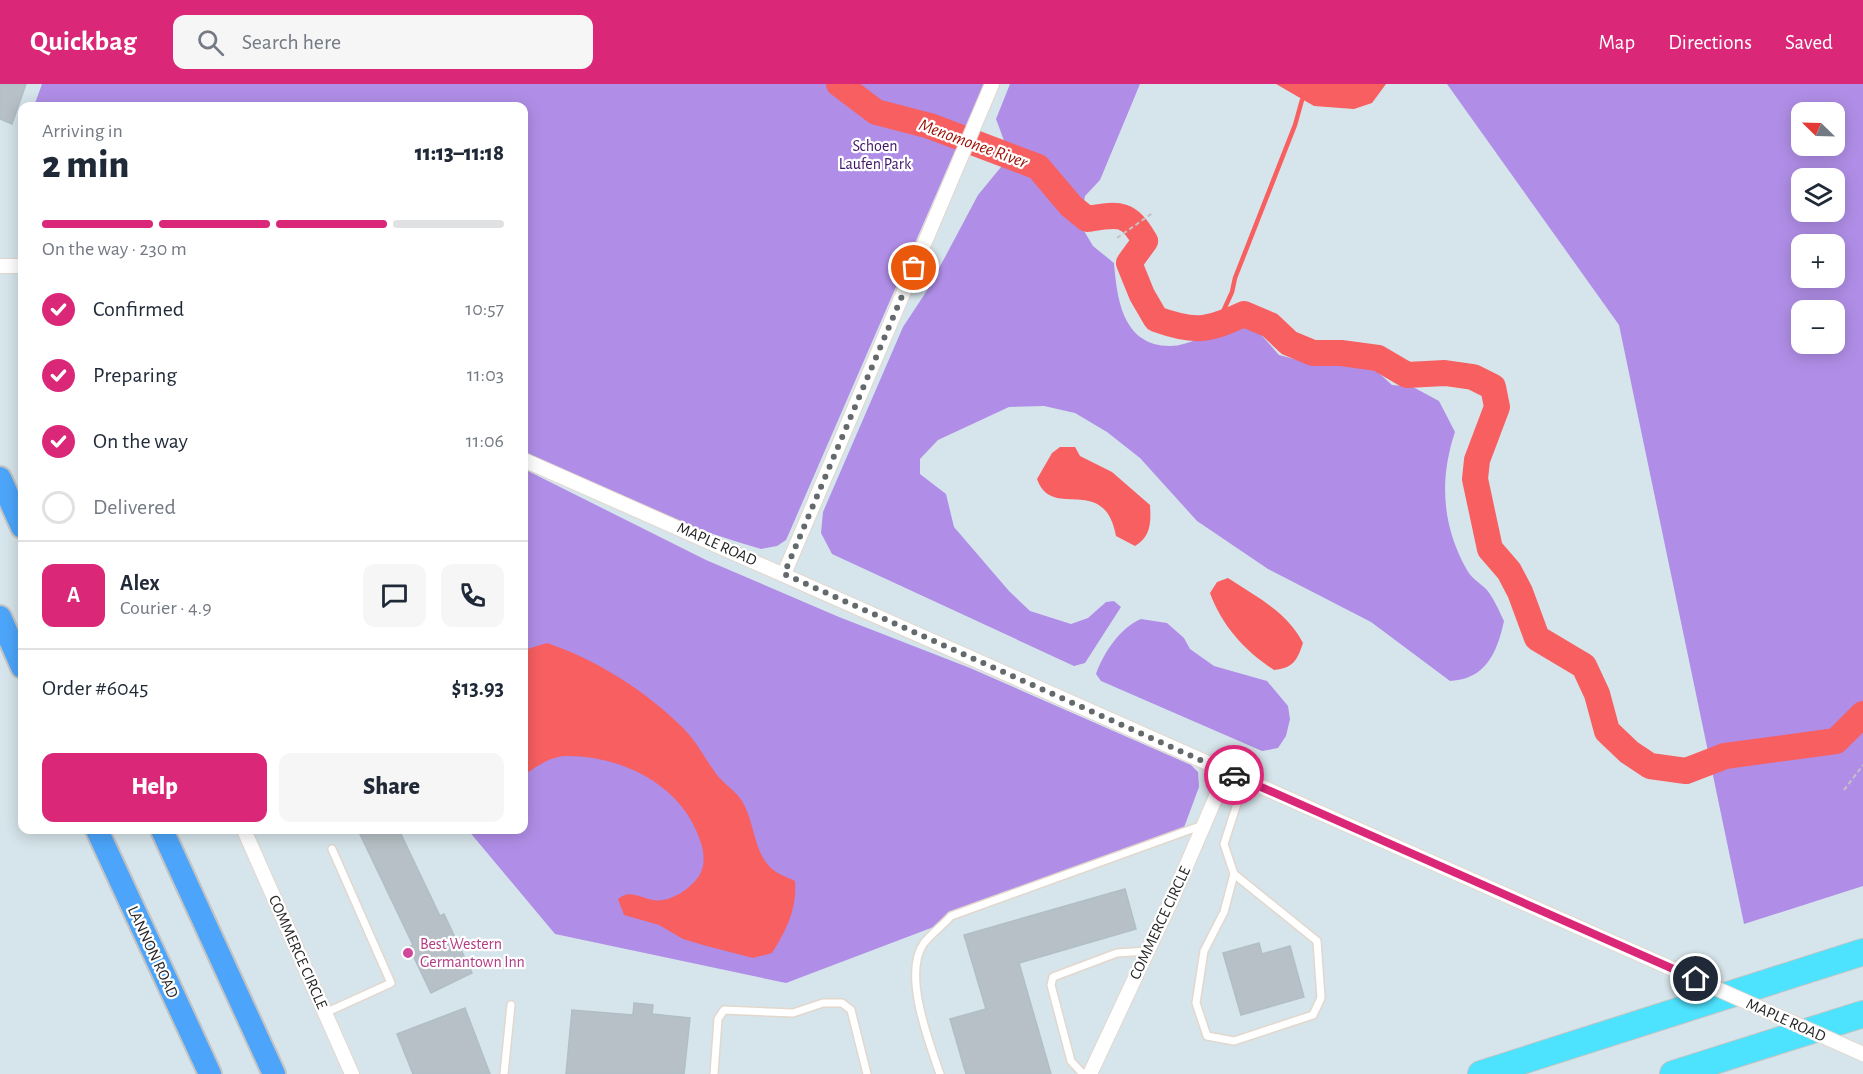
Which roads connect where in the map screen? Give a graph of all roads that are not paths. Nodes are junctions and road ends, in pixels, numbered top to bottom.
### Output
1 (992, 84) edge
2 (0, 266) edge
3 (18, 266) edge
4 (528, 462) edge
5 (0, 478) edge
6 (0, 512) edge
7 (18, 518) edge
8 (18, 532) edge
9 (784, 574) junction
10 (0, 617) edge
11 (18, 658) edge
12 (1227, 771) junction
13 (1245, 779) junction
14 (1204, 825) junction
15 (99, 834) edge
16 (164, 834) edge
17 (246, 834) edge
18 (333, 849) dead end
19 (1234, 874) junction
20 (1148, 951) junction
21 (1863, 952) edge
22 (511, 1005) dead end
23 (325, 1013) junction
24 (1863, 1014) edge
25 (1785, 1039) junction
26 (1863, 1054) edge
27 (210, 1074) edge
28 (274, 1074) edge
29 (352, 1074) edge
30 (504, 1074) edge
31 (714, 1074) edge
32 (867, 1074) edge
33 (940, 1074) edge
34 (1083, 1074) edge
35 (1090, 1074) edge
36 (1481, 1074) edge
37 (1673, 1074) edge
38 (1687, 1074) edge

1 - 9 street
2 - 3 street
4 - 9 street, MAPLE ROAD
5 - 7 main road
6 - 8 main road
9 - 12 street, MAPLE ROAD
10 - 11 main road
12 - 13 street, MAPLE ROAD
12 - 14 street, COMMERCE CIRCLE
13 - 19 lane
13 - 26 street, MAPLE ROAD, bridge
14 - 20 street, COMMERCE CIRCLE
14 - 33 lane
15 - 27 main road, LANNON ROAD
16 - 28 main road
17 - 23 street, COMMERCE CIRCLE
18 - 23 lane
19 - 19 lane
20 - 34 lane
20 - 35 street, COMMERCE CIRCLE
21 - 36 highway
22 - 30 lane
23 - 29 street, COMMERCE CIRCLE
24 - 25 highway
25 - 37 highway
25 - 38 highway
31 - 32 lane

